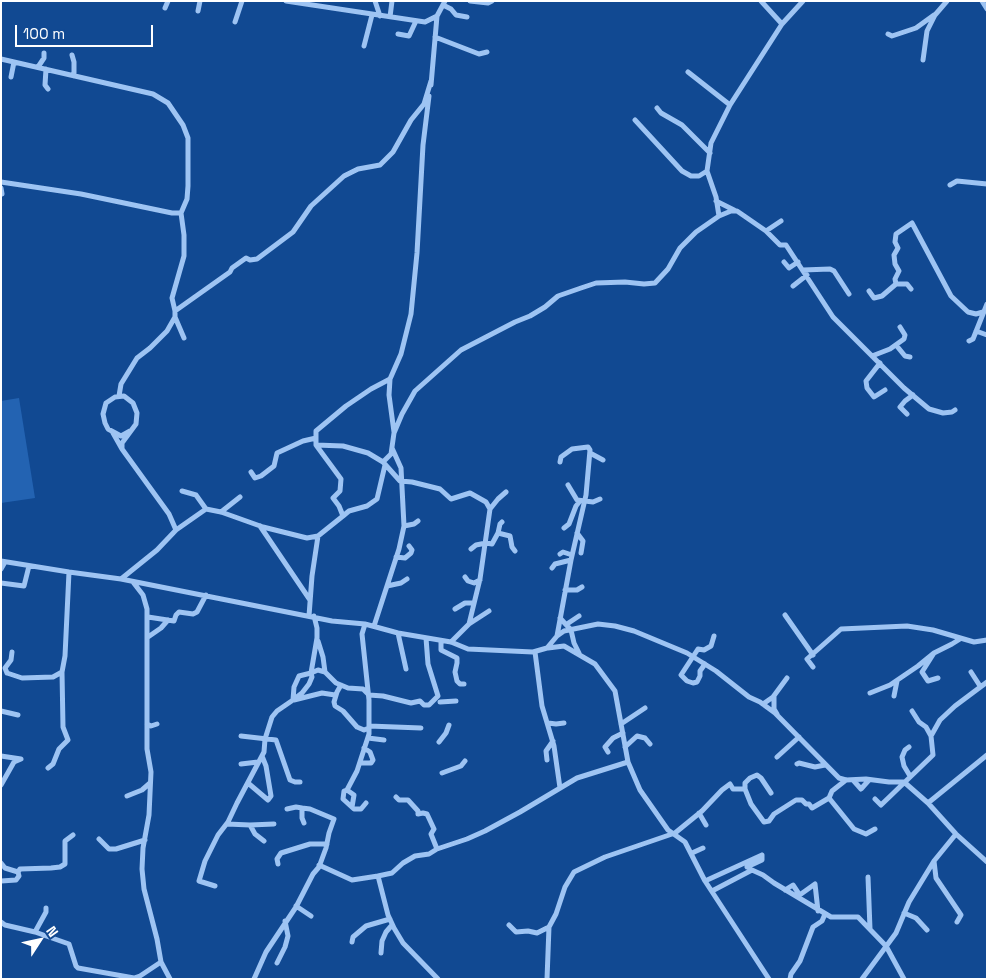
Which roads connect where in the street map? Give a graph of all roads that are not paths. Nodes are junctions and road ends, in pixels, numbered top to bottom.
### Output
1 (168, 1) edge
2 (200, 1) edge
3 (242, 1) edge
4 (286, 1) edge
5 (375, 1) edge
6 (392, 1) edge
7 (470, 1) edge
8 (492, 1) edge
9 (761, 1) edge
10 (803, 1) edge
11 (947, 1) edge
12 (982, 1) edge
13 (304, 3) edge
14 (444, 3) edge
15 (165, 8) dead end
16 (987, 9) edge
17 (198, 11) dead end
18 (372, 15) junction
19 (935, 15) junction
20 (380, 16) junction
21 (436, 16) junction
22 (390, 17) junction
23 (467, 17) dead end
24 (416, 21) junction
25 (236, 22) dead end
26 (782, 24) junction
27 (398, 34) dead end
28 (888, 34) dead end
29 (435, 38) junction
30 (364, 46) dead end
31 (487, 52) dead end
32 (44, 53) dead end
33 (72, 55) dead end
34 (1, 59) edge
35 (923, 60) dead end
36 (14, 62) junction
37 (38, 67) junction
38 (46, 69) junction
39 (688, 72) dead end
40 (74, 76) junction
41 (11, 77) dead end
42 (431, 81) junction
43 (48, 89) dead end
44 (730, 105) junction
45 (657, 108) dead end
46 (635, 120) dead end
47 (710, 153) junction
48 (708, 171) junction
49 (1, 182) edge
50 (987, 184) edge
51 (950, 185) dead end
52 (1, 188) edge
53 (2, 194) edge
54 (716, 201) junction
55 (737, 211) junction
56 (181, 213) junction
57 (719, 216) junction
58 (781, 221) dead end
59 (766, 231) junction
60 (784, 262) dead end
61 (798, 262) junction
62 (805, 273) junction
63 (896, 284) junction
64 (793, 286) dead end
65 (911, 289) dead end
66 (869, 291) dead end
67 (849, 294) dead end
68 (987, 304) edge
69 (983, 312) junction
70 (175, 314) junction
71 (900, 327) dead end
72 (976, 331) junction
73 (987, 335) edge
74 (184, 338) dead end
75 (969, 342) dead end
76 (896, 345) junction
77 (872, 356) junction
78 (910, 357) dead end
79 (880, 363) junction
80 (390, 379) junction
81 (885, 390) dead end
82 (914, 395) junction
83 (119, 396) junction
84 (955, 410) dead end
85 (907, 414) dead end
86 (130, 431) junction
87 (113, 433) junction
88 (394, 433) junction
89 (316, 438) junction
90 (316, 444) junction
91 (392, 448) junction
92 (122, 449) junction
93 (590, 453) junction
94 (603, 460) dead end
95 (560, 462) dead end
96 (384, 464) junction
97 (251, 472) dead end
98 (400, 481) junction
99 (568, 485) dead end
100 (182, 491) dead end
101 (506, 492) dead end
102 (240, 497) dead end
103 (600, 499) dead end
104 (582, 501) junction
105 (206, 509) junction
106 (490, 509) junction
107 (221, 512) junction
108 (344, 516) junction
109 (418, 520) dead end
110 (502, 522) dead end
111 (260, 525) junction
112 (404, 526) junction
113 (564, 528) dead end
114 (176, 530) junction
115 (498, 533) junction
116 (577, 533) junction
117 (318, 536) junction
118 (486, 543) junction
119 (409, 546) dead end
120 (471, 549) dead end
121 (515, 551) dead end
122 (581, 553) dead end
123 (560, 554) dead end
124 (396, 557) junction
125 (571, 558) junction
126 (3, 561) edge
127 (29, 566) junction
128 (1, 568) edge
129 (552, 568) dead end
130 (69, 572) junction
131 (465, 577) dead end
132 (121, 579) junction
133 (407, 579) dead end
134 (480, 579) junction
135 (133, 581) junction
136 (1, 583) edge
137 (387, 586) junction
138 (582, 586) dead end
139 (565, 590) junction
140 (206, 595) junction
141 (310, 600) junction
142 (474, 603) junction
143 (455, 609) dead end
144 (489, 611) dead end
145 (785, 615) dead end
146 (312, 616) junction
147 (579, 616) dead end
148 (148, 617) junction
149 (560, 618) junction
150 (168, 620) junction
151 (365, 624) junction
152 (469, 624) junction
153 (567, 624) junction
154 (374, 626) junction
155 (571, 630) junction
156 (398, 633) junction
157 (558, 636) junction
158 (714, 636) dead end
159 (148, 638) junction
160 (317, 638) junction
161 (426, 638) junction
162 (960, 638) junction
163 (987, 640) edge
164 (441, 641) junction
165 (451, 642) junction
166 (547, 648) junction
167 (12, 652) dead end
168 (535, 652) junction
169 (934, 653) junction
170 (813, 654) junction
171 (583, 657) junction
172 (694, 657) junction
173 (705, 664) junction
174 (813, 667) dead end
175 (5, 669) edge
176 (406, 670) dead end
177 (62, 672) junction
178 (325, 672) junction
179 (971, 672) dead end
180 (311, 673) junction
181 (1, 678) edge
182 (787, 678) dead end
183 (938, 678) dead end
184 (897, 680) junction
185 (987, 682) edge
186 (464, 684) dead end
187 (342, 685) junction
188 (980, 686) junction
189 (870, 693) dead end
190 (369, 695) junction
191 (774, 695) junction
192 (335, 696) junction
193 (894, 696) dead end
194 (293, 700) junction
195 (440, 702) dead end
196 (456, 702) dead end
197 (763, 704) junction
198 (645, 708) dead end
199 (1, 711) edge
200 (912, 711) dead end
201 (18, 715) dead end
202 (777, 716) junction
203 (548, 723) junction
204 (564, 723) dead end
205 (147, 724) junction
206 (157, 724) dead end
207 (621, 724) junction
208 (448, 725) dead end
209 (369, 727) junction
210 (421, 728) dead end
211 (623, 733) junction
212 (241, 736) dead end
213 (931, 736) junction
214 (800, 737) junction
215 (368, 738) junction
216 (265, 739) junction
217 (384, 740) dead end
218 (553, 741) junction
219 (439, 742) dead end
220 (650, 744) dead end
221 (625, 747) junction
222 (909, 747) dead end
223 (364, 748) junction
224 (608, 752) dead end
225 (987, 755) edge
226 (1, 756) edge
227 (262, 756) junction
228 (777, 757) dead end
229 (982, 759) junction
230 (547, 760) dead end
231 (465, 761) dead end
232 (258, 762) junction
233 (628, 762) junction
234 (360, 763) junction
235 (987, 763) edge
236 (241, 764) dead end
237 (797, 764) dead end
238 (825, 765) junction
239 (48, 768) dead end
240 (442, 773) dead end
241 (910, 776) junction
242 (846, 780) junction
243 (853, 780) junction
244 (870, 780) junction
245 (300, 782) dead end
246 (904, 782) junction
247 (150, 783) junction
248 (248, 783) junction
249 (1, 785) edge
250 (560, 788) junction
251 (745, 789) junction
252 (347, 790) junction
253 (771, 792) dead end
254 (127, 796) dead end
255 (396, 797) dead end
256 (829, 798) junction
257 (874, 800) dead end
258 (366, 803) dead end
259 (928, 803) junction
260 (352, 807) junction
261 (302, 808) junction
262 (287, 809) dead end
263 (699, 813) junction
264 (304, 823) dead end
265 (227, 824) junction
266 (274, 824) dead end
267 (250, 825) junction
268 (706, 825) dead end
269 (875, 829) dead end
270 (675, 833) junction
271 (956, 834) junction
272 (73, 835) dead end
273 (99, 839) dead end
274 (145, 840) junction
275 (264, 841) dead end
276 (327, 844) junction
277 (703, 848) dead end
278 (437, 849) junction
279 (692, 853) junction
280 (934, 861) junction
281 (987, 862) edge
282 (1, 863) edge
283 (278, 864) dead end
284 (319, 865) junction
285 (747, 867) junction
286 (18, 872) junction
287 (378, 876) junction
288 (868, 877) dead end
289 (1, 881) edge
290 (705, 881) junction
291 (215, 886) dead end
292 (785, 890) junction
293 (712, 891) junction
294 (296, 906) junction
295 (46, 908) dead end
296 (818, 910) junction
297 (904, 913) junction
298 (824, 914) junction
299 (311, 916) dead end
300 (285, 921) junction
301 (1, 922) edge
302 (391, 922) junction
303 (957, 922) dead end
304 (509, 925) dead end
305 (549, 926) junction
306 (870, 930) junction
307 (927, 930) dead end
308 (35, 932) junction
309 (352, 942) dead end
310 (886, 946) junction
311 (381, 953) dead end
312 (161, 962) junction
313 (277, 963) dead end
314 (170, 979) edge
315 (254, 979) edge
316 (438, 979) edge
317 (547, 979) edge
318 (768, 979) edge
319 (790, 979) edge
320 (862, 979) edge
321 (904, 979) edge

1 - 15 street
2 - 17 street
3 - 25 street
4 - 13 street
5 - 20 street
6 - 22 street
7 - 8 street
9 - 26 street
10 - 26 street
11 - 19 street
12 - 16 street
13 - 18 street
14 - 21 street
14 - 23 street
18 - 20 street
18 - 30 street
19 - 28 street
19 - 35 street
20 - 22 street
21 - 24 street
21 - 29 street
22 - 24 street
24 - 27 street
26 - 44 street
29 - 31 street
29 - 42 street
32 - 37 street
33 - 40 street
34 - 36 street
36 - 37 street
36 - 41 street
37 - 38 street
38 - 40 street
38 - 43 street
39 - 44 street
40 - 56 street
42 - 70 street
42 - 80 street
44 - 47 street
45 - 47 street
46 - 48 street
47 - 48 street
48 - 54 street
49 - 56 street
50 - 51 street
52 - 53 street
54 - 55 street
54 - 57 street
55 - 57 street
55 - 59 street
56 - 70 street
57 - 88 street
58 - 59 street
59 - 61 street
60 - 61 street
61 - 62 street
62 - 64 street
62 - 67 street
62 - 77 street
63 - 65 street
63 - 66 street
63 - 69 street
68 - 69 street
69 - 72 street
70 - 74 street
70 - 83 street
71 - 76 street
72 - 73 street
72 - 75 street
76 - 77 street
76 - 78 street
77 - 79 street
79 - 81 street
79 - 82 street
80 - 88 street
80 - 89 street
82 - 84 street
82 - 85 street
83 - 86 street
83 - 87 street
86 - 87 street
86 - 92 street
87 - 92 street
88 - 91 street
89 - 90 street
89 - 97 street
90 - 96 street
90 - 108 street
91 - 96 street
91 - 98 street
92 - 114 street
93 - 94 street
93 - 95 street
93 - 104 street
96 - 98 street
96 - 108 street
98 - 106 street
98 - 112 street
99 - 104 street
100 - 105 street
101 - 106 street
102 - 107 street
103 - 104 street
104 - 113 street
104 - 116 street
105 - 107 street
105 - 114 street
106 - 118 street
107 - 111 street
108 - 117 street
109 - 112 street
110 - 115 street
111 - 117 street
111 - 141 street
112 - 124 street
114 - 132 street
115 - 118 street
115 - 121 street
116 - 122 street
116 - 125 street
117 - 141 street
118 - 120 street
118 - 134 street
119 - 124 street
123 - 125 street
124 - 137 street
125 - 129 street
125 - 139 street
126 - 127 street
126 - 128 street
127 - 130 street
127 - 136 street
130 - 132 street
130 - 177 street
131 - 134 street
132 - 135 street
133 - 137 street
134 - 142 street
135 - 140 street
135 - 148 street
137 - 154 street
138 - 139 street
139 - 149 street
140 - 146 street
140 - 150 street
141 - 146 street
142 - 143 street
142 - 152 street
144 - 152 street
145 - 170 street
146 - 151 street
146 - 160 street
147 - 153 street
148 - 150 street
148 - 159 street
149 - 153 street
149 - 157 street
150 - 159 street
151 - 154 street
151 - 190 street
152 - 165 street
153 - 155 street
154 - 156 street
155 - 157 street
155 - 171 street
155 - 172 street
156 - 161 street
156 - 176 street
157 - 166 street
158 - 172 street
159 - 205 street
160 - 178 street
160 - 180 street
161 - 164 street
161 - 190 street
162 - 163 street
162 - 169 street
162 - 170 street
164 - 165 street
164 - 186 street
165 - 168 street
166 - 168 street
166 - 171 street
167 - 175 street
168 - 203 street
169 - 183 street
169 - 184 street
170 - 174 street
171 - 207 street
172 - 173 street
172 - 173 street
173 - 197 street
175 - 177 street
175 - 181 street
177 - 239 street
178 - 180 street
178 - 187 street
179 - 188 street
180 - 194 street
180 - 194 street
182 - 191 street
184 - 189 street
184 - 193 street
185 - 188 street
187 - 190 street
187 - 192 street
188 - 213 street
190 - 209 street
191 - 197 street
191 - 202 street
192 - 194 street
192 - 209 street
194 - 216 street
195 - 196 street
197 - 202 street
198 - 207 street
199 - 201 street
200 - 213 street
202 - 214 street
203 - 204 street
203 - 218 street
205 - 206 street
205 - 247 street
207 - 211 street
208 - 219 street
209 - 210 street
209 - 215 street
211 - 221 street
211 - 224 street
212 - 216 street
213 - 241 street
214 - 228 street
214 - 238 street
215 - 217 street
215 - 223 street
216 - 227 street
216 - 245 street
218 - 230 street
218 - 250 street
220 - 221 street
221 - 233 street
222 - 241 street
223 - 234 street
223 - 234 street
225 - 229 street
226 - 249 street
227 - 232 street
227 - 248 street
229 - 235 street
229 - 259 street
231 - 240 street
232 - 236 street
232 - 248 street
233 - 250 street
233 - 270 street
234 - 252 street
237 - 238 street
238 - 242 street
241 - 246 street
242 - 243 street
242 - 256 street
243 - 244 street
243 - 244 street
244 - 246 street
246 - 257 street
246 - 259 street
247 - 254 street
247 - 274 street
248 - 265 street
250 - 278 street
251 - 253 street
251 - 256 street
251 - 263 street
252 - 260 street
252 - 260 street
255 - 278 street
256 - 269 street
258 - 260 street
259 - 271 street
261 - 262 street
261 - 264 street
261 - 276 street
263 - 268 street
263 - 270 street
265 - 267 street
265 - 291 street
266 - 267 street
267 - 275 street
270 - 279 street
270 - 305 street
271 - 280 street
271 - 281 street
272 - 286 street
273 - 274 street
274 - 312 street
276 - 283 street
276 - 284 street
277 - 279 street
278 - 287 street
279 - 290 street
280 - 297 street
280 - 303 street
282 - 286 street
284 - 287 street
284 - 294 street
285 - 290 street
285 - 292 street
285 - 293 street
286 - 289 street
287 - 302 street
288 - 306 street
290 - 293 street
292 - 296 street
292 - 296 street
293 - 318 street
294 - 299 street
294 - 300 street
295 - 308 street
296 - 298 street
297 - 307 street
297 - 310 street
298 - 306 street
298 - 319 street
300 - 313 street
300 - 315 street
301 - 308 street
302 - 309 street
302 - 311 street
302 - 316 street
304 - 305 street
305 - 317 street
306 - 310 street
308 - 312 street
310 - 320 street
310 - 321 street
312 - 314 street

